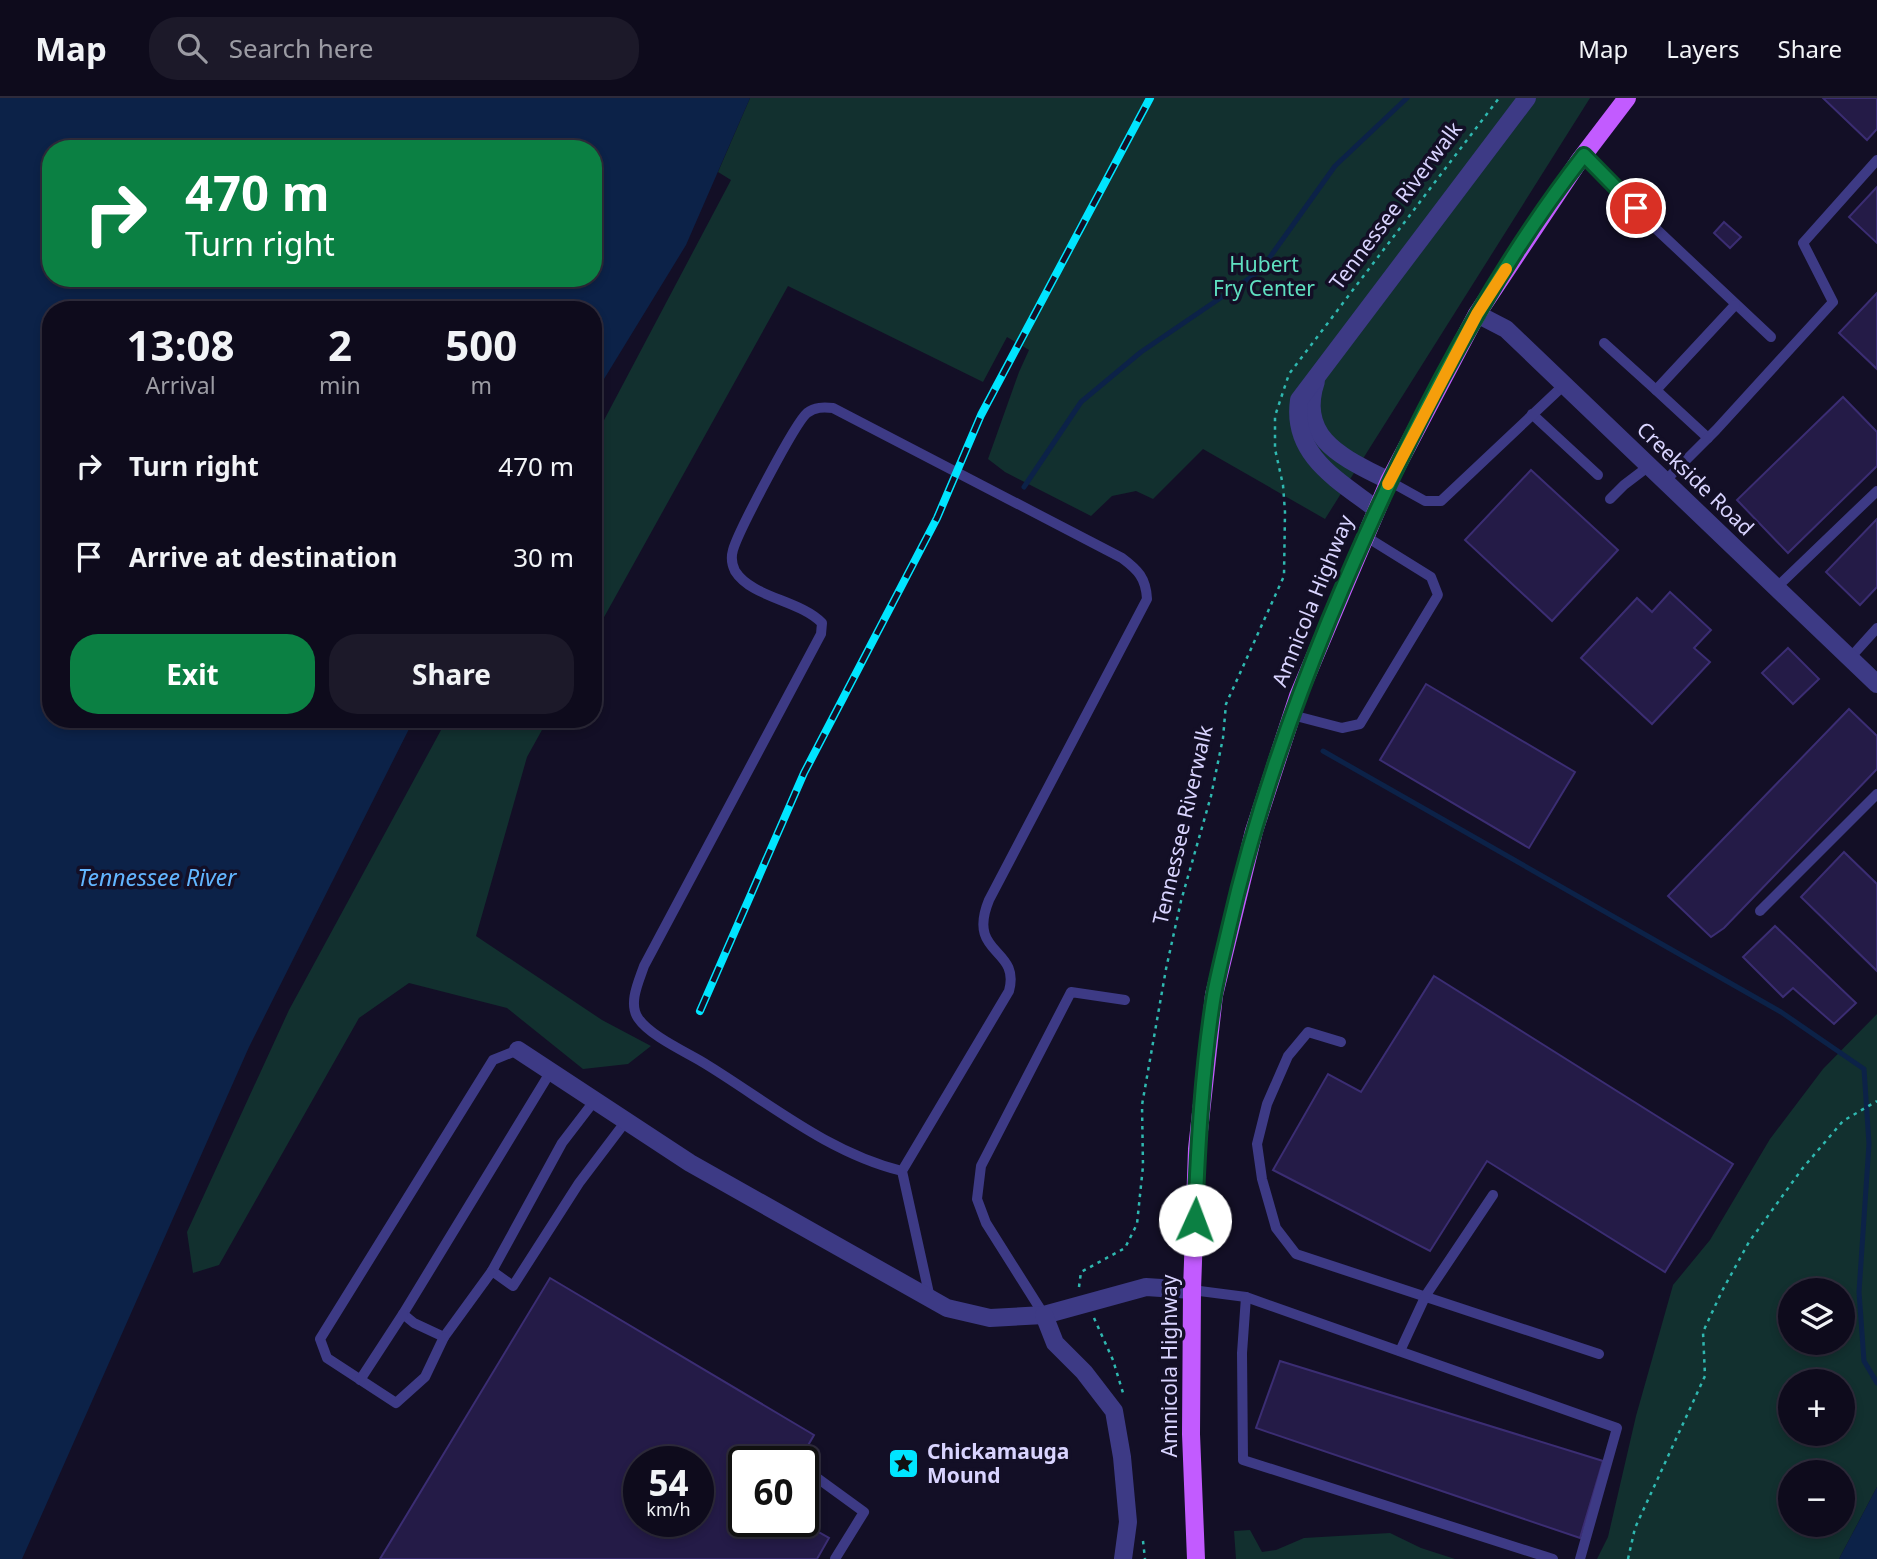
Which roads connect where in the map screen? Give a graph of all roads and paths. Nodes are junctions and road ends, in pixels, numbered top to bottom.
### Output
1 (1499, 98) edge
2 (1527, 98) edge
3 (1627, 98) edge
4 (1584, 155) junction
5 (1877, 160) edge
6 (1735, 305) junction
7 (1477, 314) junction
8 (1771, 337) dead end
9 (1604, 343) dead end
10 (1318, 375) junction
11 (1564, 384) junction
12 (1656, 390) junction
13 (1532, 414) junction
14 (1707, 438) junction
15 (1648, 466) junction
16 (1598, 475) dead end
17 (1389, 481) junction
18 (1664, 482) junction
19 (1877, 491) edge
20 (1610, 499) dead end
21 (1376, 509) junction
22 (1365, 536) junction
23 (1776, 588) junction
24 (1877, 628) edge
25 (1850, 658) junction
26 (1877, 684) edge
27 (1292, 715) junction
28 (1877, 794) edge
29 (1760, 911) dead end
30 (1125, 1000) dead end
31 (1341, 1042) dead end
32 (518, 1050) joint
33 (551, 1071) junction
34 (595, 1100) junction
35 (1877, 1101) edge
36 (626, 1121) junction
37 (902, 1171) junction
38 (1493, 1195) dead end
39 (492, 1271) junction
40 (1192, 1290) junction
41 (1426, 1295) junction
42 (1246, 1297) junction
43 (930, 1298) junction
44 (1087, 1303) junction
45 (403, 1314) junction
46 (1044, 1315) junction
47 (444, 1337) junction
48 (1400, 1351) junction
49 (1599, 1354) dead end
50 (360, 1380) junction
51 (1124, 1395) dead end
52 (819, 1479) edge
53 (1142, 1530) dead end
54 (835, 1559) edge
55 (1123, 1559) edge
56 (1145, 1559) edge
57 (1196, 1559) edge
58 (1553, 1559) edge
59 (1580, 1559) edge
60 (1628, 1559) edge

1 - 44 path, Tennessee Riverwalk
2 - 10 street
3 - 4 main road, Amnicola Highway
4 - 6 lane
4 - 7 main road, Amnicola Highway
5 - 14 lane
6 - 8 lane
6 - 12 lane
7 - 11 street, Creekside Road
7 - 17 main road, Amnicola Highway
9 - 12 lane
10 - 17 street
10 - 21 street
11 - 13 lane
11 - 15 street, Creekside Road
12 - 14 lane
13 - 16 lane
13 - 17 lane
14 - 18 lane
15 - 18 street, Creekside Road
15 - 20 lane
17 - 21 main road, Amnicola Highway
18 - 23 street, Creekside Road
19 - 23 lane
21 - 22 main road, Amnicola Highway
22 - 27 main road, Amnicola Highway
22 - 27 lane
23 - 25 street, Creekside Road
24 - 25 lane
25 - 26 street, Creekside Road
27 - 40 main road, Amnicola Highway
28 - 29 lane
30 - 46 lane
31 - 41 lane
32 - 33 street
32 - 50 lane
33 - 34 street
33 - 45 lane
34 - 36 street
34 - 39 lane
35 - 60 path
36 - 39 lane
36 - 43 street
37 - 37 lane
37 - 43 lane
38 - 41 lane
39 - 47 lane
40 - 42 lane
40 - 44 street
40 - 57 main road, Amnicola Highway
41 - 48 lane
41 - 49 lane
42 - 48 lane
42 - 58 lane
43 - 46 street
44 - 46 street
44 - 51 path, Tennessee Riverwalk
45 - 47 lane
45 - 50 lane
46 - 55 street
47 - 50 lane
48 - 59 lane
52 - 54 lane
53 - 56 path

